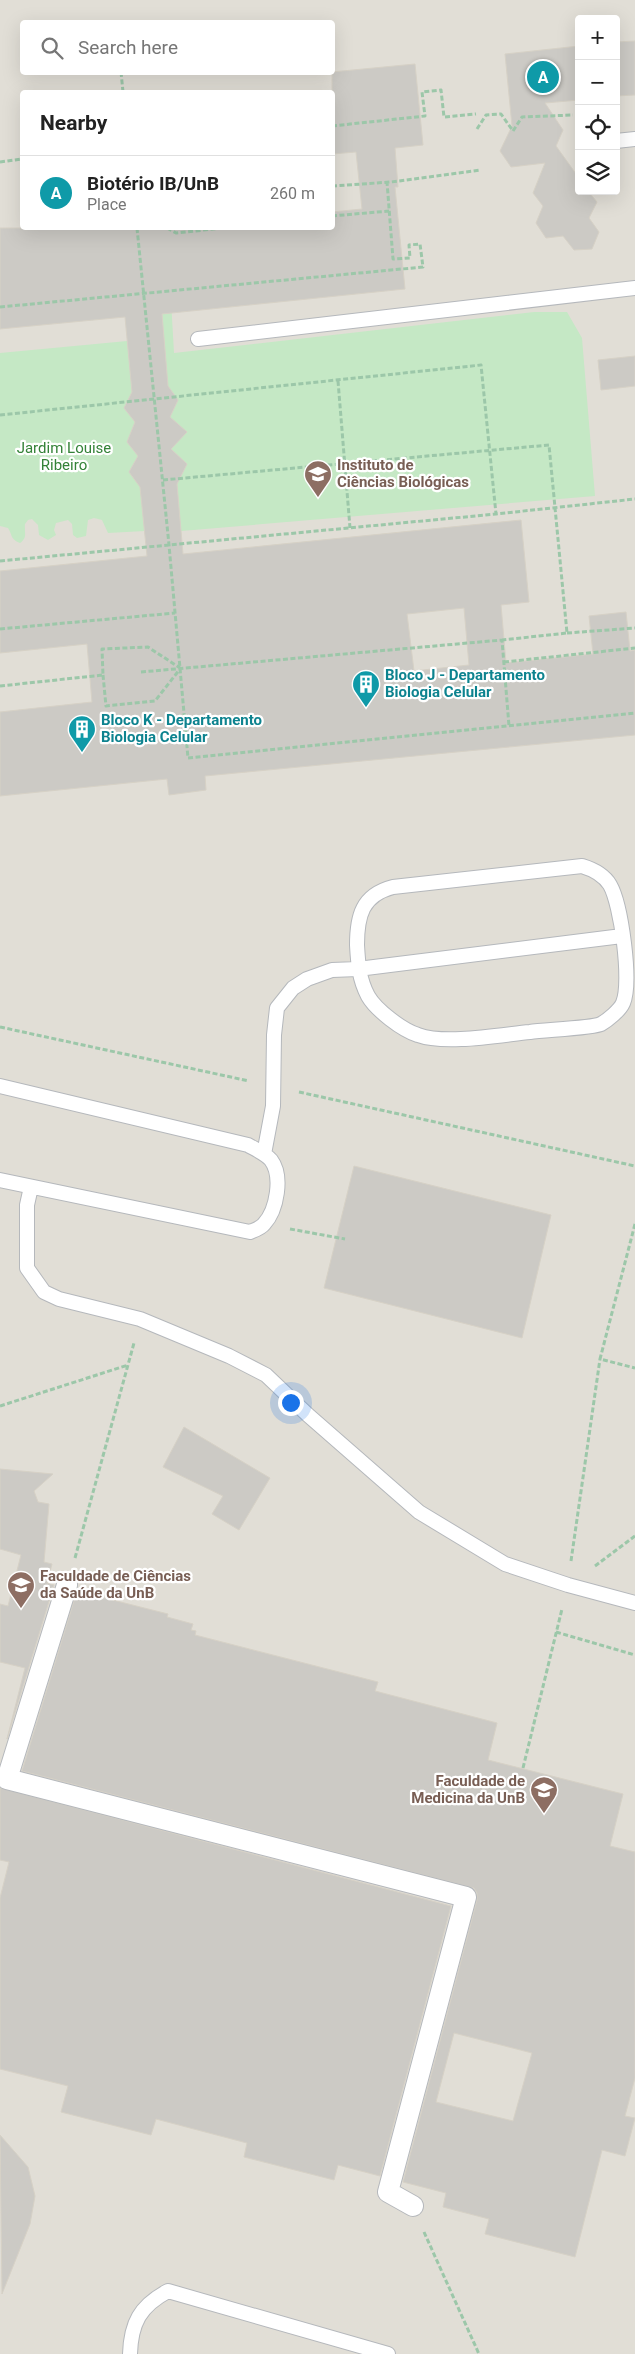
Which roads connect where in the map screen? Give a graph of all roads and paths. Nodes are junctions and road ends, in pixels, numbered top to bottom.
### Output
1 (121, 75) edge
2 (123, 90) edge
3 (476, 114) dead end
4 (573, 115) dead end
5 (335, 126) edge
6 (477, 130) dead end
7 (635, 139) edge
8 (620, 141) edge
9 (20, 159) edge
10 (0, 162) edge
11 (481, 170) dead end
12 (387, 182) junction
13 (335, 186) edge
14 (389, 211) junction
15 (335, 216) edge
16 (137, 230) edge
17 (171, 230) edge
18 (205, 230) edge
19 (635, 288) edge
20 (144, 293) junction
21 (0, 307) edge
22 (198, 340) dead end
23 (338, 381) junction
24 (154, 400) junction
25 (0, 415) edge
26 (489, 450) junction
27 (345, 465) junction
28 (163, 480) junction
29 (635, 498) edge
30 (556, 507) junction
31 (496, 514) junction
32 (350, 528) junction
33 (169, 545) junction
34 (0, 561) edge
35 (175, 613) junction
36 (635, 628) edge
37 (0, 629) edge
38 (567, 633) junction
39 (502, 640) junction
40 (635, 648) edge
41 (504, 662) junction
42 (181, 669) junction
43 (141, 672) dead end
44 (103, 675) junction
45 (0, 686) edge
46 (635, 713) edge
47 (509, 726) junction
48 (622, 936) junction
49 (358, 970) junction
50 (0, 1027) edge
51 (0, 1086) edge
52 (272, 1086) junction
53 (264, 1154) junction
54 (635, 1166) edge
55 (0, 1180) edge
56 (31, 1187) junction
57 (635, 1224) edge
58 (140, 1319) junction
59 (600, 1359) junction
60 (128, 1365) junction
61 (635, 1368) edge
62 (0, 1406) edge
63 (635, 1536) edge
64 (68, 1586) joint
65 (568, 1586) junction
66 (635, 1603) edge
67 (556, 1632) junction
68 (635, 1655) edge
69 (523, 1768) dead end
70 (413, 2206) joint
71 (130, 2354) edge
72 (388, 2354) edge
73 (479, 2354) edge

1 - 2 path
3 - 5 path
4 - 6 path
7 - 8 lane
9 - 10 path
11 - 12 path
12 - 13 path
12 - 14 path
14 - 15 path
14 - 20 path
16 - 20 path
17 - 18 path
19 - 22 lane
20 - 21 path
20 - 24 path
23 - 24 path
23 - 26 path
23 - 27 path
24 - 25 path
24 - 28 path
26 - 27 path
26 - 30 path
26 - 31 path
27 - 28 path
27 - 32 path
28 - 33 path
29 - 30 path
30 - 31 path
30 - 38 path
31 - 32 path
32 - 33 path
33 - 34 path
33 - 35 path
35 - 37 path
35 - 42 path
36 - 38 path
38 - 39 path
39 - 41 path
39 - 42 path
40 - 41 path
41 - 47 path
42 - 43 path
42 - 44 path
42 - 44 path
42 - 47 path
44 - 45 path
46 - 47 path
48 - 49 lane
48 - 49 lane
48 - 49 lane
49 - 52 lane
50 - 52 path
51 - 53 lane
52 - 53 lane
52 - 54 path
53 - 56 lane
55 - 56 lane
56 - 58 lane
57 - 59 path
58 - 60 path
58 - 65 lane
59 - 61 path
59 - 65 path
60 - 62 path
60 - 64 path
63 - 65 path
64 - 70 street
65 - 66 lane
65 - 67 path
67 - 68 path
67 - 69 path
70 - 73 path
71 - 72 lane

